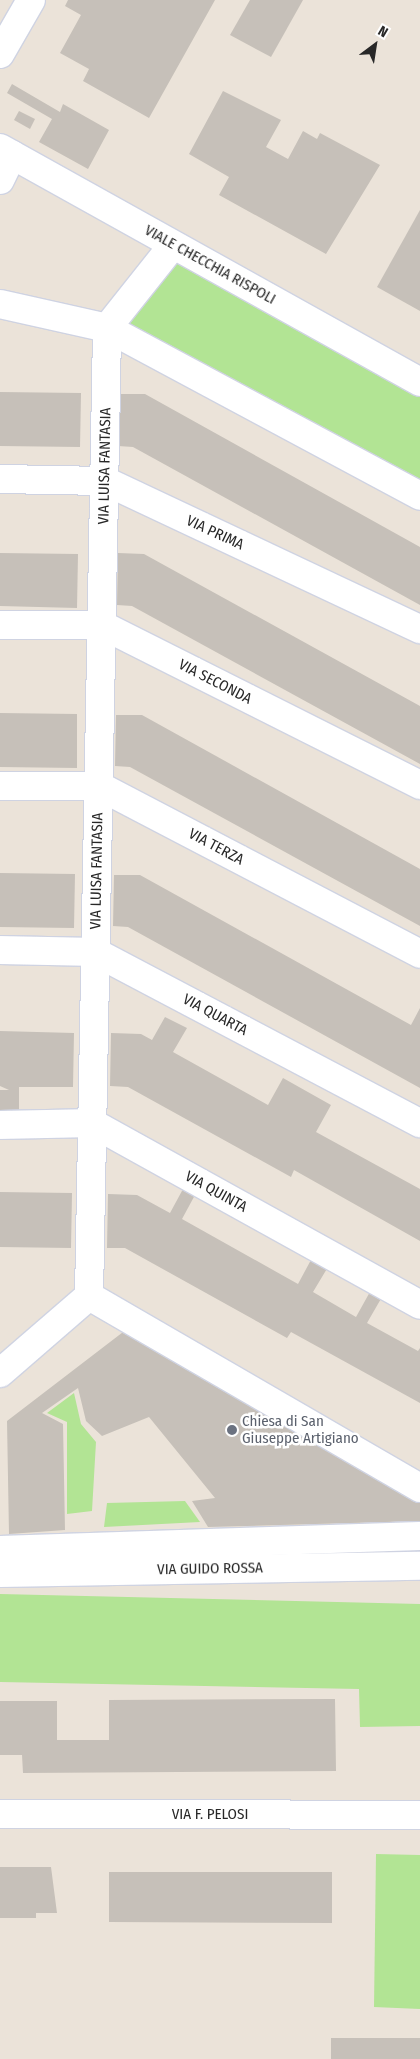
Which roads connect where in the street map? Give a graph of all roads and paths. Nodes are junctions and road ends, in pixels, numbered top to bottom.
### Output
1 (31, 0) edge
2 (0, 54) edge
3 (6, 152) edge
4 (0, 180) edge
5 (173, 245) junction
6 (0, 304) edge
7 (107, 328) junction
8 (420, 382) edge
9 (0, 479) edge
10 (105, 480) junction
11 (420, 496) edge
12 (102, 624) junction
13 (0, 625) edge
14 (420, 630) edge
15 (420, 785) edge
16 (0, 786) edge
17 (99, 786) junction
18 (0, 950) edge
19 (95, 952) junction
20 (420, 954) edge
21 (92, 1123) junction
22 (420, 1123) edge
23 (0, 1125) edge
24 (89, 1296) junction
25 (420, 1305) edge
26 (0, 1372) edge
27 (420, 1488) edge
28 (420, 1536) edge
29 (0, 1550) edge
30 (420, 1566) edge
31 (0, 1573) edge
32 (0, 1814) edge
33 (420, 1816) edge

1 - 2 street
3 - 4 street
3 - 5 street, VIALE CHECCHIA RISPOLI
5 - 7 street
5 - 8 street, VIALE CHECCHIA RISPOLI
6 - 7 street
7 - 10 street, VIA LUISA FANTASIA
7 - 11 street
9 - 10 street, VIA PRIMA
10 - 12 street, VIA LUISA FANTASIA
10 - 14 street, VIA PRIMA
12 - 13 street, VIA SECONDA
12 - 15 street, VIA SECONDA
12 - 17 street, VIA LUISA FANTASIA
16 - 17 street, VIA TERZA
17 - 19 street, VIA LUISA FANTASIA
17 - 20 street, VIA TERZA
18 - 19 street, VIA QUARTA
19 - 21 street, VIA LUISA FANTASIA
19 - 22 street, VIA QUARTA
21 - 23 street
21 - 24 street, VIA LUISA FANTASIA
21 - 25 street, VIA QUINTA
24 - 26 street
24 - 27 street
28 - 29 street
30 - 31 street, VIA GUIDO ROSSA
32 - 33 street, VIA F. PELOSI

